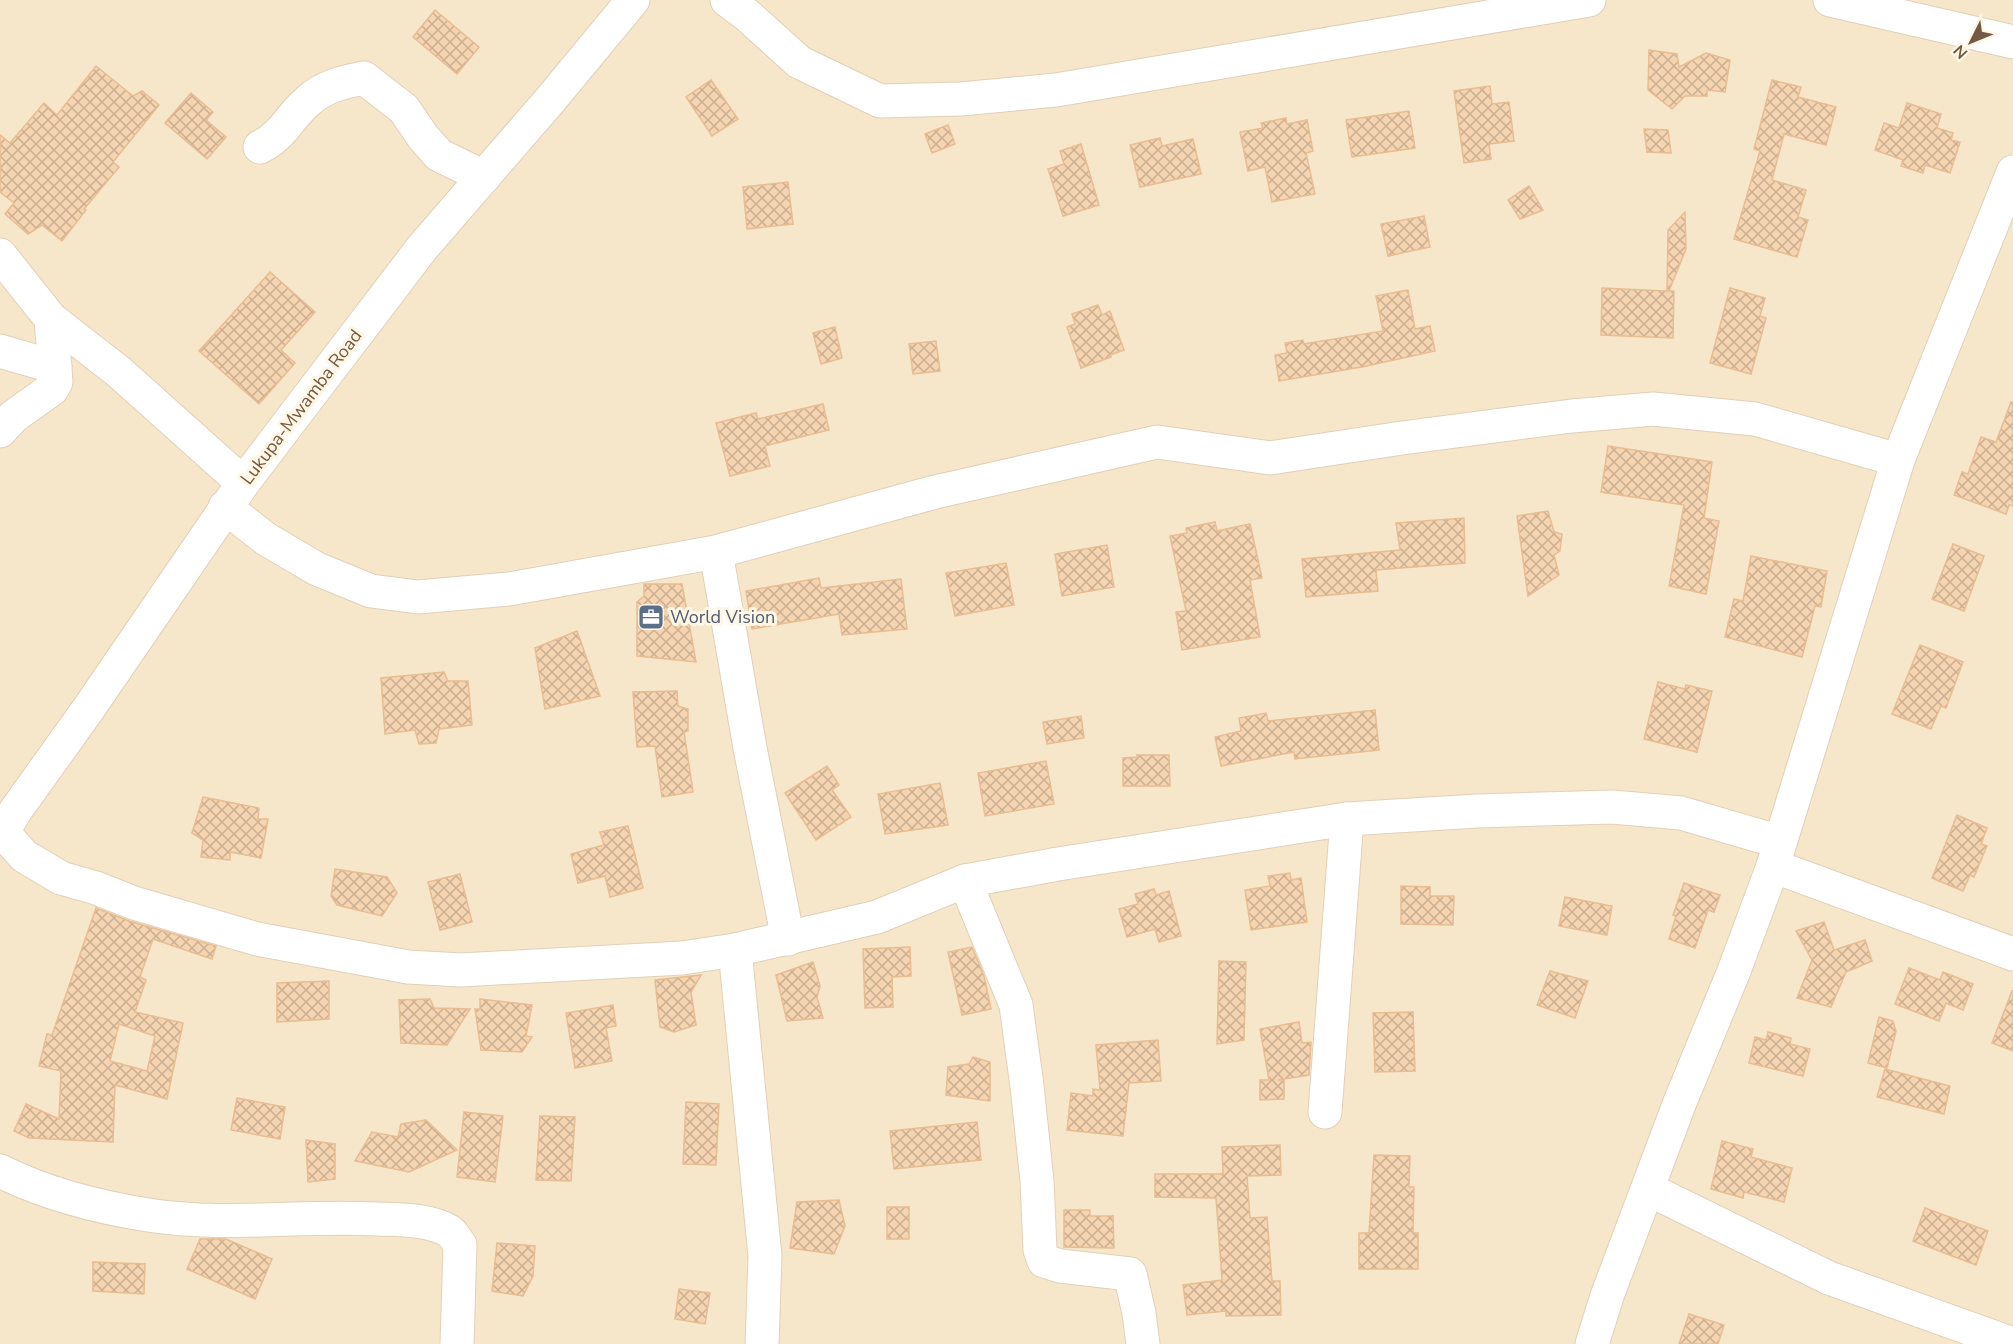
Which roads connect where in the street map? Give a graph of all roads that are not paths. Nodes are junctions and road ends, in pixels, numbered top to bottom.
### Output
1 (633, 0) edge
2 (728, 0) edge
3 (1589, 0) edge
4 (1830, 0) edge
5 (2013, 42) edge
6 (260, 147) dead end
7 (2013, 172) edge
8 (484, 177) junction
9 (0, 255) edge
10 (51, 319) junction
11 (0, 351) edge
12 (55, 367) junction
13 (0, 431) edge
14 (1898, 460) junction
15 (234, 495) junction
16 (716, 552) junction
17 (5, 819) edge
18 (1347, 819) junction
19 (1777, 854) junction
20 (965, 881) junction
21 (788, 939) junction
22 (735, 950) junction
23 (2013, 954) edge
24 (1325, 1113) dead end
25 (0, 1171) edge
26 (1648, 1190) junction
27 (457, 1344) edge
28 (762, 1344) edge
29 (1143, 1344) edge
30 (1592, 1344) edge
31 (2013, 1344) edge

1 - 8 street, Lukupa-Mwamba Road
2 - 3 street
4 - 5 street
6 - 8 street
7 - 14 street
8 - 15 street, Lukupa-Mwamba Road
9 - 10 street
10 - 12 street
10 - 15 street
11 - 12 street
12 - 13 street
14 - 16 street
14 - 19 street
15 - 16 street
15 - 17 street, Lukupa-Mwamba Road
16 - 21 street
17 - 22 street
18 - 19 street
18 - 20 street
18 - 24 street
19 - 23 street
19 - 26 street
20 - 21 street
20 - 29 street
21 - 22 street
22 - 28 street
25 - 27 street
26 - 30 street
26 - 31 street

